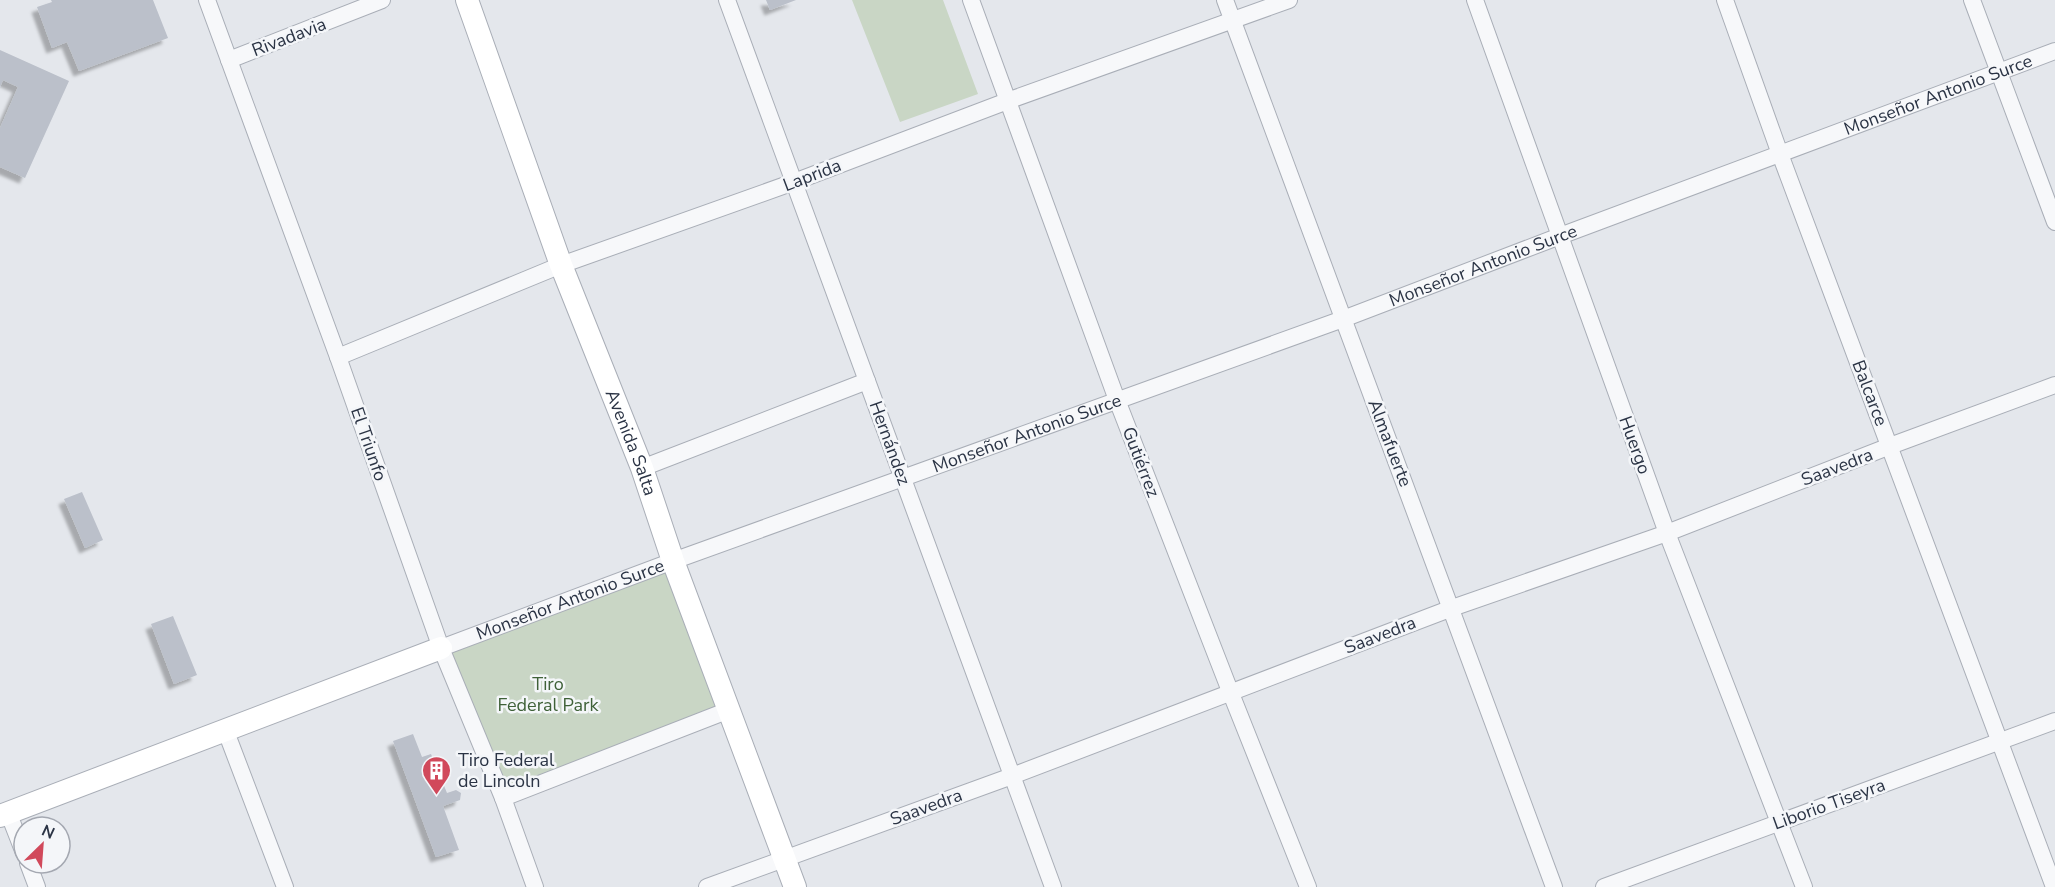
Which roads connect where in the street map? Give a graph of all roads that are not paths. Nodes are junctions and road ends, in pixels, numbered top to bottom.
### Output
1 (207, 0) edge
2 (382, 0) edge
3 (467, 0) edge
4 (727, 0) edge
5 (972, 0) edge
6 (1225, 0) edge
7 (1289, 0) edge
8 (1475, 0) edge
9 (1725, 0) edge
10 (1972, 0) edge
11 (1233, 21) junction
12 (2055, 51) edge
13 (230, 60) junction
14 (2000, 71) junction
15 (1010, 100) junction
16 (1780, 154) junction
17 (794, 182) junction
18 (2055, 222) edge
19 (1560, 236) junction
20 (561, 266) junction
21 (1343, 320) junction
22 (338, 357) junction
23 (867, 381) junction
24 (2055, 386) edge
25 (1118, 400) junction
26 (1890, 446) junction
27 (642, 468) junction
28 (903, 478) junction
29 (1667, 533) junction
30 (673, 561) junction
31 (1452, 608) junction
32 (441, 648) junction
33 (1230, 691) junction
34 (729, 710) junction
35 (2055, 721) edge
36 (225, 729) junction
37 (2000, 742) junction
38 (1012, 776) junction
39 (503, 798) junction
40 (4, 814) edge
41 (1780, 822) junction
42 (12, 830) edge
43 (784, 860) junction
44 (280, 886) edge
45 (535, 887) edge
46 (707, 887) edge
47 (795, 887) edge
48 (1053, 887) edge
49 (1308, 887) edge
50 (1554, 887) edge
51 (1604, 887) edge
52 (1804, 887) edge
53 (2054, 887) edge

1 - 13 street, El Triunfo
2 - 13 street, Rivadavia
3 - 20 main road, Avenida Salta
4 - 17 street, Hernández
5 - 15 street, Gutiérrez
6 - 11 street, Almafuerte
7 - 11 street, Laprida
8 - 19 street, Huergo
9 - 16 street, Balcarce
10 - 14 street
11 - 15 street, Laprida
11 - 21 street, Almafuerte
12 - 14 street, Monseñor Antonio Surce
13 - 22 street, El Triunfo
14 - 16 street, Monseñor Antonio Surce
14 - 18 street
15 - 17 street, Laprida
15 - 25 street, Gutiérrez
16 - 19 street, Monseñor Antonio Surce
16 - 26 street, Balcarce
17 - 20 street, Laprida
17 - 23 street, Hernández
19 - 21 street, Monseñor Antonio Surce
19 - 29 street, Huergo
20 - 22 street, Laprida
20 - 27 main road, Avenida Salta
21 - 25 street, Monseñor Antonio Surce
21 - 31 street, Almafuerte
22 - 32 street, El Triunfo
23 - 27 street
23 - 28 street, Hernández
24 - 26 street, Saavedra
25 - 28 street, Monseñor Antonio Surce
25 - 33 street, Gutiérrez
26 - 29 street, Saavedra
26 - 37 street, Balcarce
27 - 30 main road, Avenida Salta
28 - 30 street, Monseñor Antonio Surce
28 - 38 street, Hernández
29 - 31 street, Saavedra
29 - 41 street, Huergo
30 - 32 street, Monseñor Antonio Surce
30 - 34 main road, Avenida Salta
31 - 33 street, Saavedra
31 - 50 street, Almafuerte
32 - 36 main road, Monseñor Antonio Surce
32 - 39 street, El Triunfo
33 - 38 street, Saavedra
33 - 49 street, Gutiérrez
34 - 39 street
34 - 43 main road, Avenida Salta
35 - 37 street, Liborio Tiseyra
36 - 40 main road, Monseñor Antonio Surce
36 - 44 street
37 - 41 street, Liborio Tiseyra
37 - 53 street, Balcarce
38 - 43 street, Saavedra
38 - 48 street, Hernández
39 - 45 street, El Triunfo
40 - 42 street
41 - 51 street, Liborio Tiseyra
41 - 52 street, Huergo
43 - 46 street, Saavedra
43 - 47 main road, Avenida Salta

